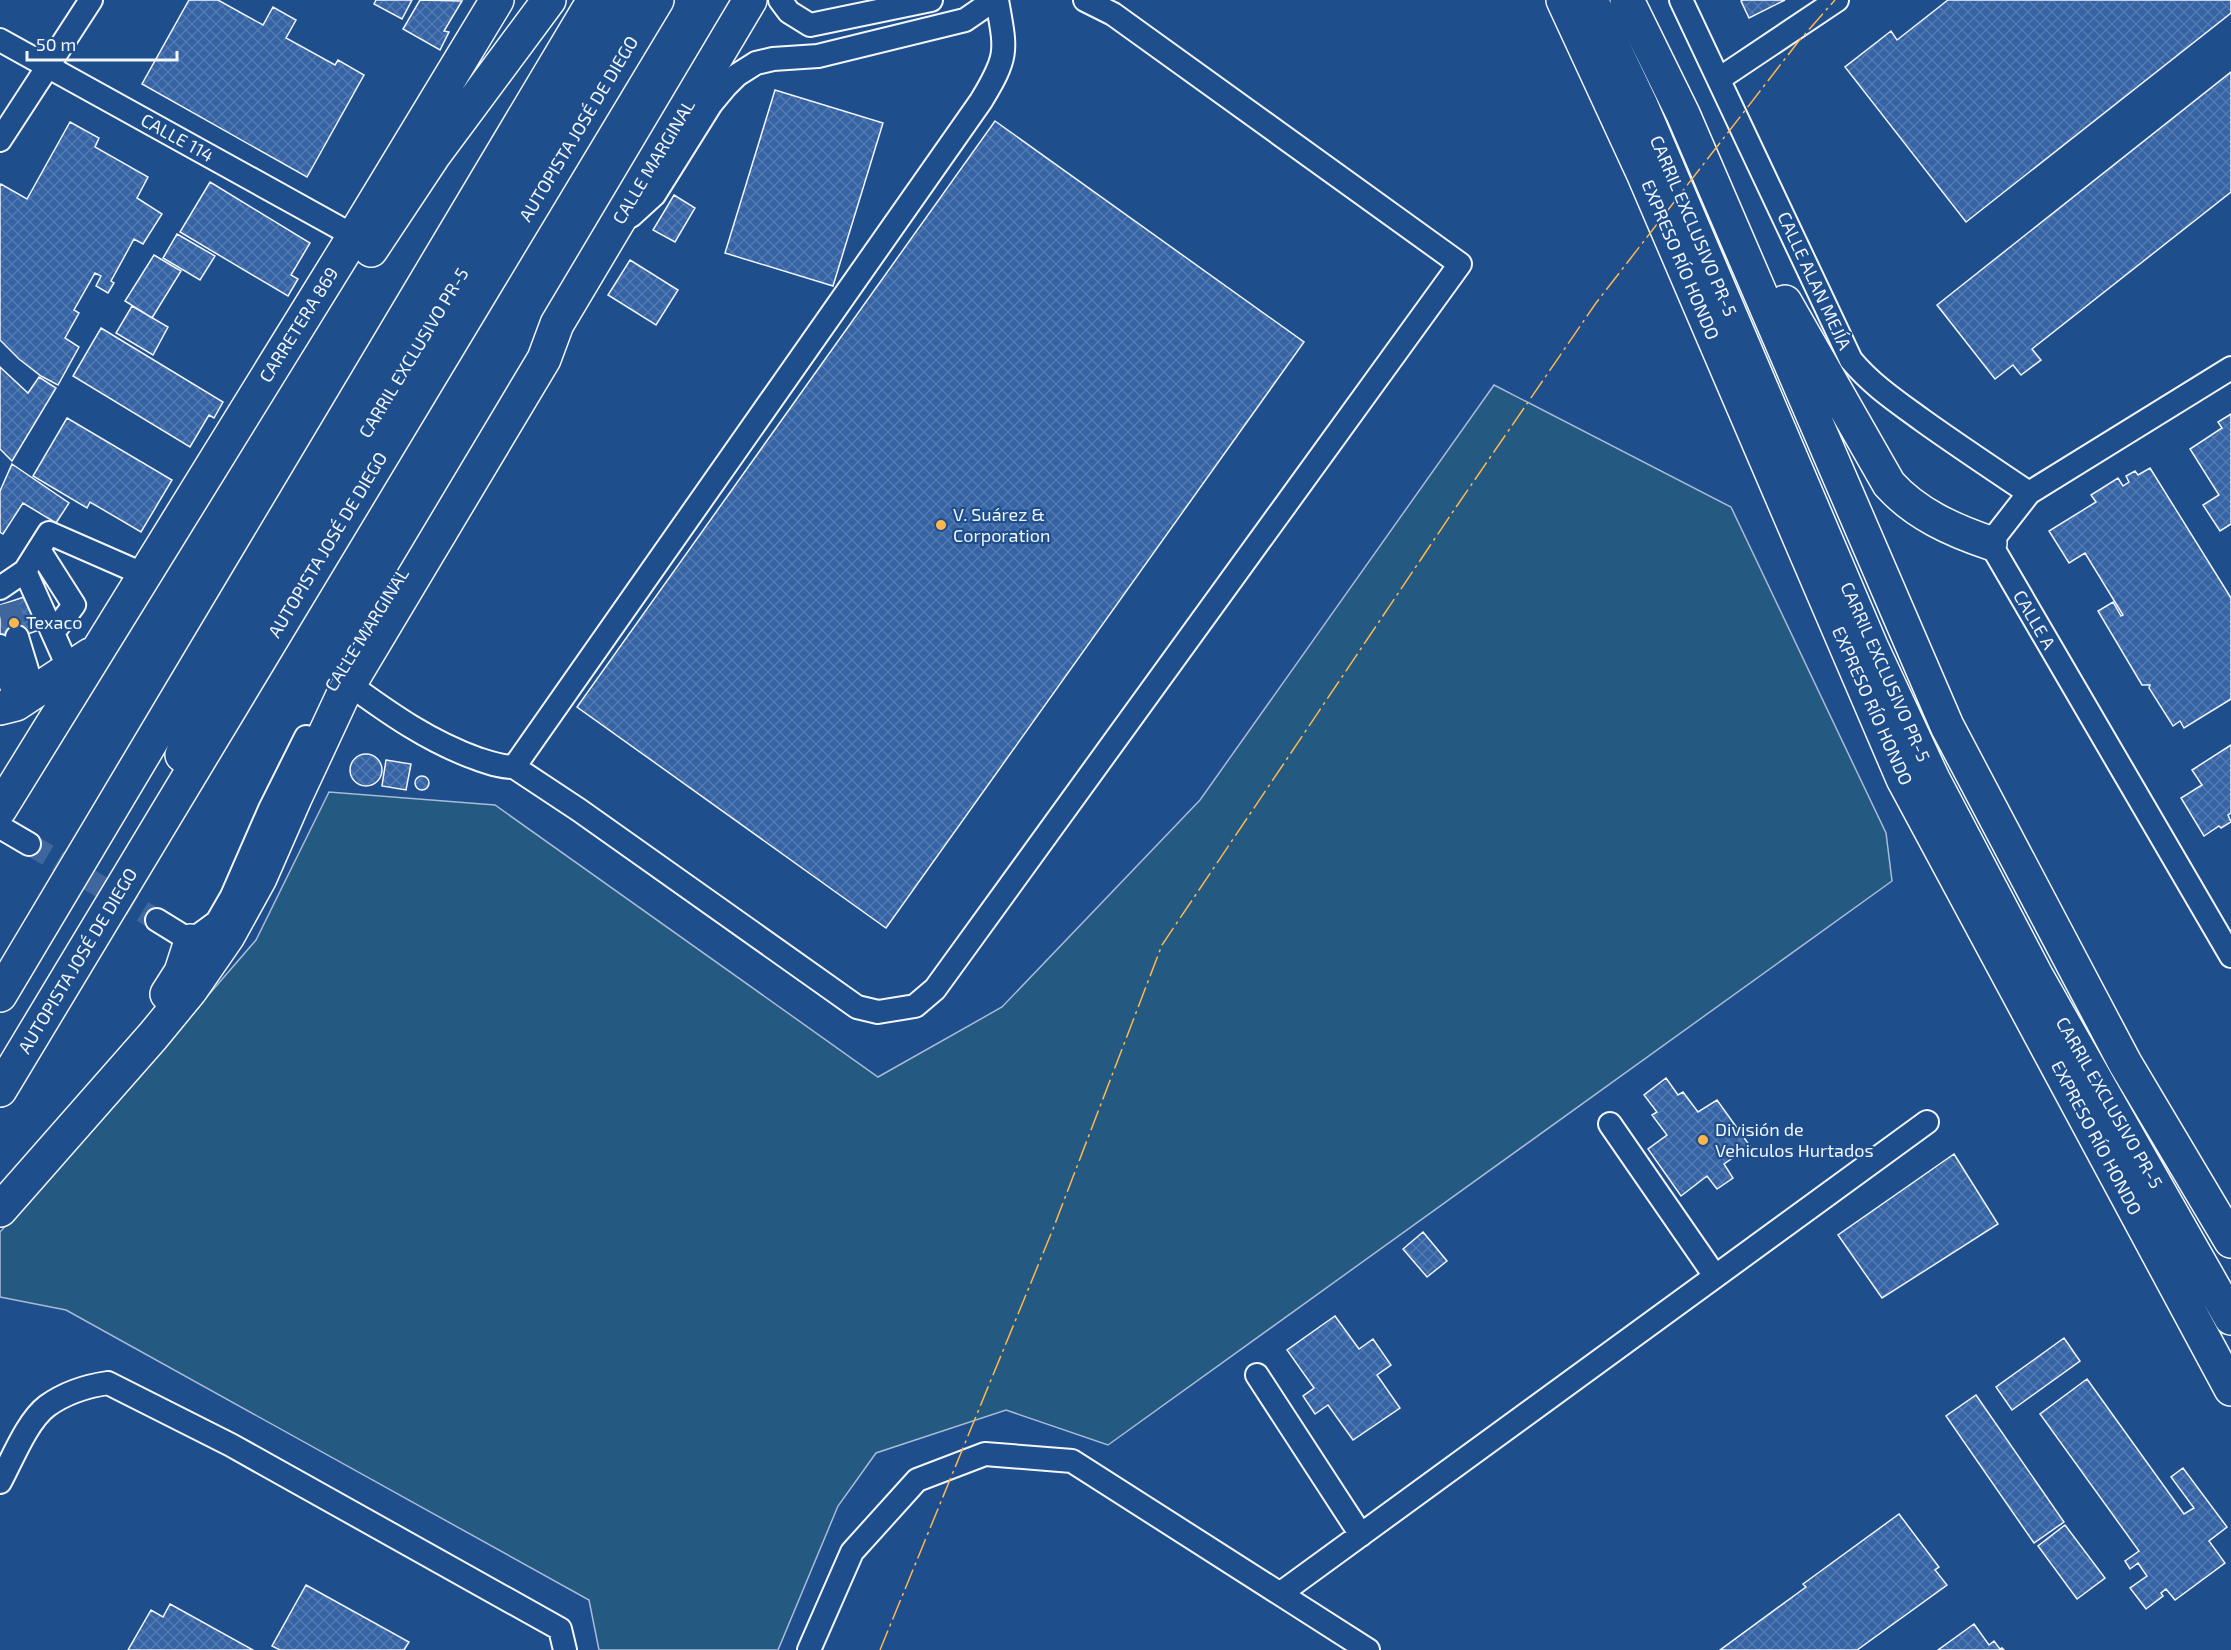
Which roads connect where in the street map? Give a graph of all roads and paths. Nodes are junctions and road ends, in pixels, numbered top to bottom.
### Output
1 (91, 0) edge
2 (497, 0) edge
3 (549, 0) edge
4 (594, 0) edge
5 (627, 0) edge
6 (657, 0) edge
7 (750, 0) edge
8 (780, 0) edge
9 (931, 0) edge
10 (995, 0) edge
11 (1085, 0) edge
12 (1546, 0) edge
13 (1563, 0) edge
14 (1591, 0) edge
15 (1627, 0) edge
16 (1681, 0) edge
17 (1837, 0) edge
18 (1582, 39) junction
19 (0, 40) edge
20 (48, 67) junction
21 (1719, 79) junction
22 (1683, 114) junction
23 (0, 140) edge
24 (610, 235) junction
25 (354, 236) junction
26 (557, 324) junction
27 (2231, 368) edge
28 (2029, 493) junction
29 (186, 510) junction
30 (1990, 543) junction
31 (39, 550) junction
32 (25, 571) junction
33 (145, 575) junction
34 (4, 592) edge
35 (53, 633) junction
36 (9, 642) tunnel mouth
37 (99, 649) junction
38 (69, 669) junction
39 (350, 684) junction
40 (17, 702) edge
41 (202, 707) junction
42 (514, 767) junction
43 (0, 809) edge
44 (0, 827) edge
45 (29, 844) tunnel mouth
46 (89, 849) junction
47 (133, 869) junction
48 (157, 920) tunnel mouth
49 (202, 949) junction
50 (2231, 956) edge
51 (0, 996) edge
52 (0, 1090) edge
53 (1927, 1122) dead end
54 (1610, 1124) dead end
55 (0, 1194) edge
56 (0, 1210) edge
57 (2231, 1241) edge
58 (1715, 1276) junction
59 (2231, 1318) edge
60 (1257, 1375) dead end
61 (2231, 1389) edge
62 (0, 1482) edge
63 (1361, 1535) junction
64 (1281, 1593) junction
65 (566, 1650) edge
66 (809, 1650) edge
67 (1368, 1650) edge

1 - 20 street
2 - 25 highway, CARRETERA 869
3 - 29 highway
4 - 46 highway
5 - 41 highway, CARRIL EXCLUSIVO PR-5
6 - 47 highway, AUTOPISTA JOSÉ DE DIEGO
7 - 24 highway, CALLE MARGINAL
8 - 9 street
10 - 24 street
10 - 42 street
11 - 42 street
12 - 18 highway
13 - 18 highway, EXPRESO RÍO HONDO
14 - 59 highway, CARRIL EXCLUSIVO PR-5
15 - 22 highway
16 - 21 street, CALLE ALAN MEJÍA
17 - 21 street
18 - 61 highway, EXPRESO RÍO HONDO
19 - 20 street, CALLE 114
20 - 23 street
20 - 25 street, CALLE 114
21 - 28 street, CALLE ALAN MEJÍA
22 - 30 highway
22 - 57 highway
24 - 26 highway, CALLE MARGINAL
25 - 29 highway, CARRETERA 869
26 - 39 highway, CALLE MARGINAL
26 - 49 street, CALLE MARGINAL
27 - 28 street
28 - 30 street
29 - 33 highway, CARRETERA 869
30 - 50 street, CALLE A
31 - 32 street
31 - 33 street
31 - 35 street
32 - 34 street
32 - 35 street
33 - 37 highway, CARRETERA 869
35 - 38 street
36 - 40 street
37 - 38 highway
37 - 43 highway, CARRETERA 869
38 - 40 highway
39 - 42 street
39 - 49 highway, CALLE MARGINAL
41 - 46 highway
41 - 47 highway
44 - 45 street
46 - 51 highway
47 - 52 highway, AUTOPISTA JOSÉ DE DIEGO
48 - 49 street
49 - 55 highway
49 - 56 highway
53 - 58 street
54 - 58 street
58 - 63 street
60 - 63 street
62 - 65 street
63 - 64 street
64 - 66 street
64 - 67 street

